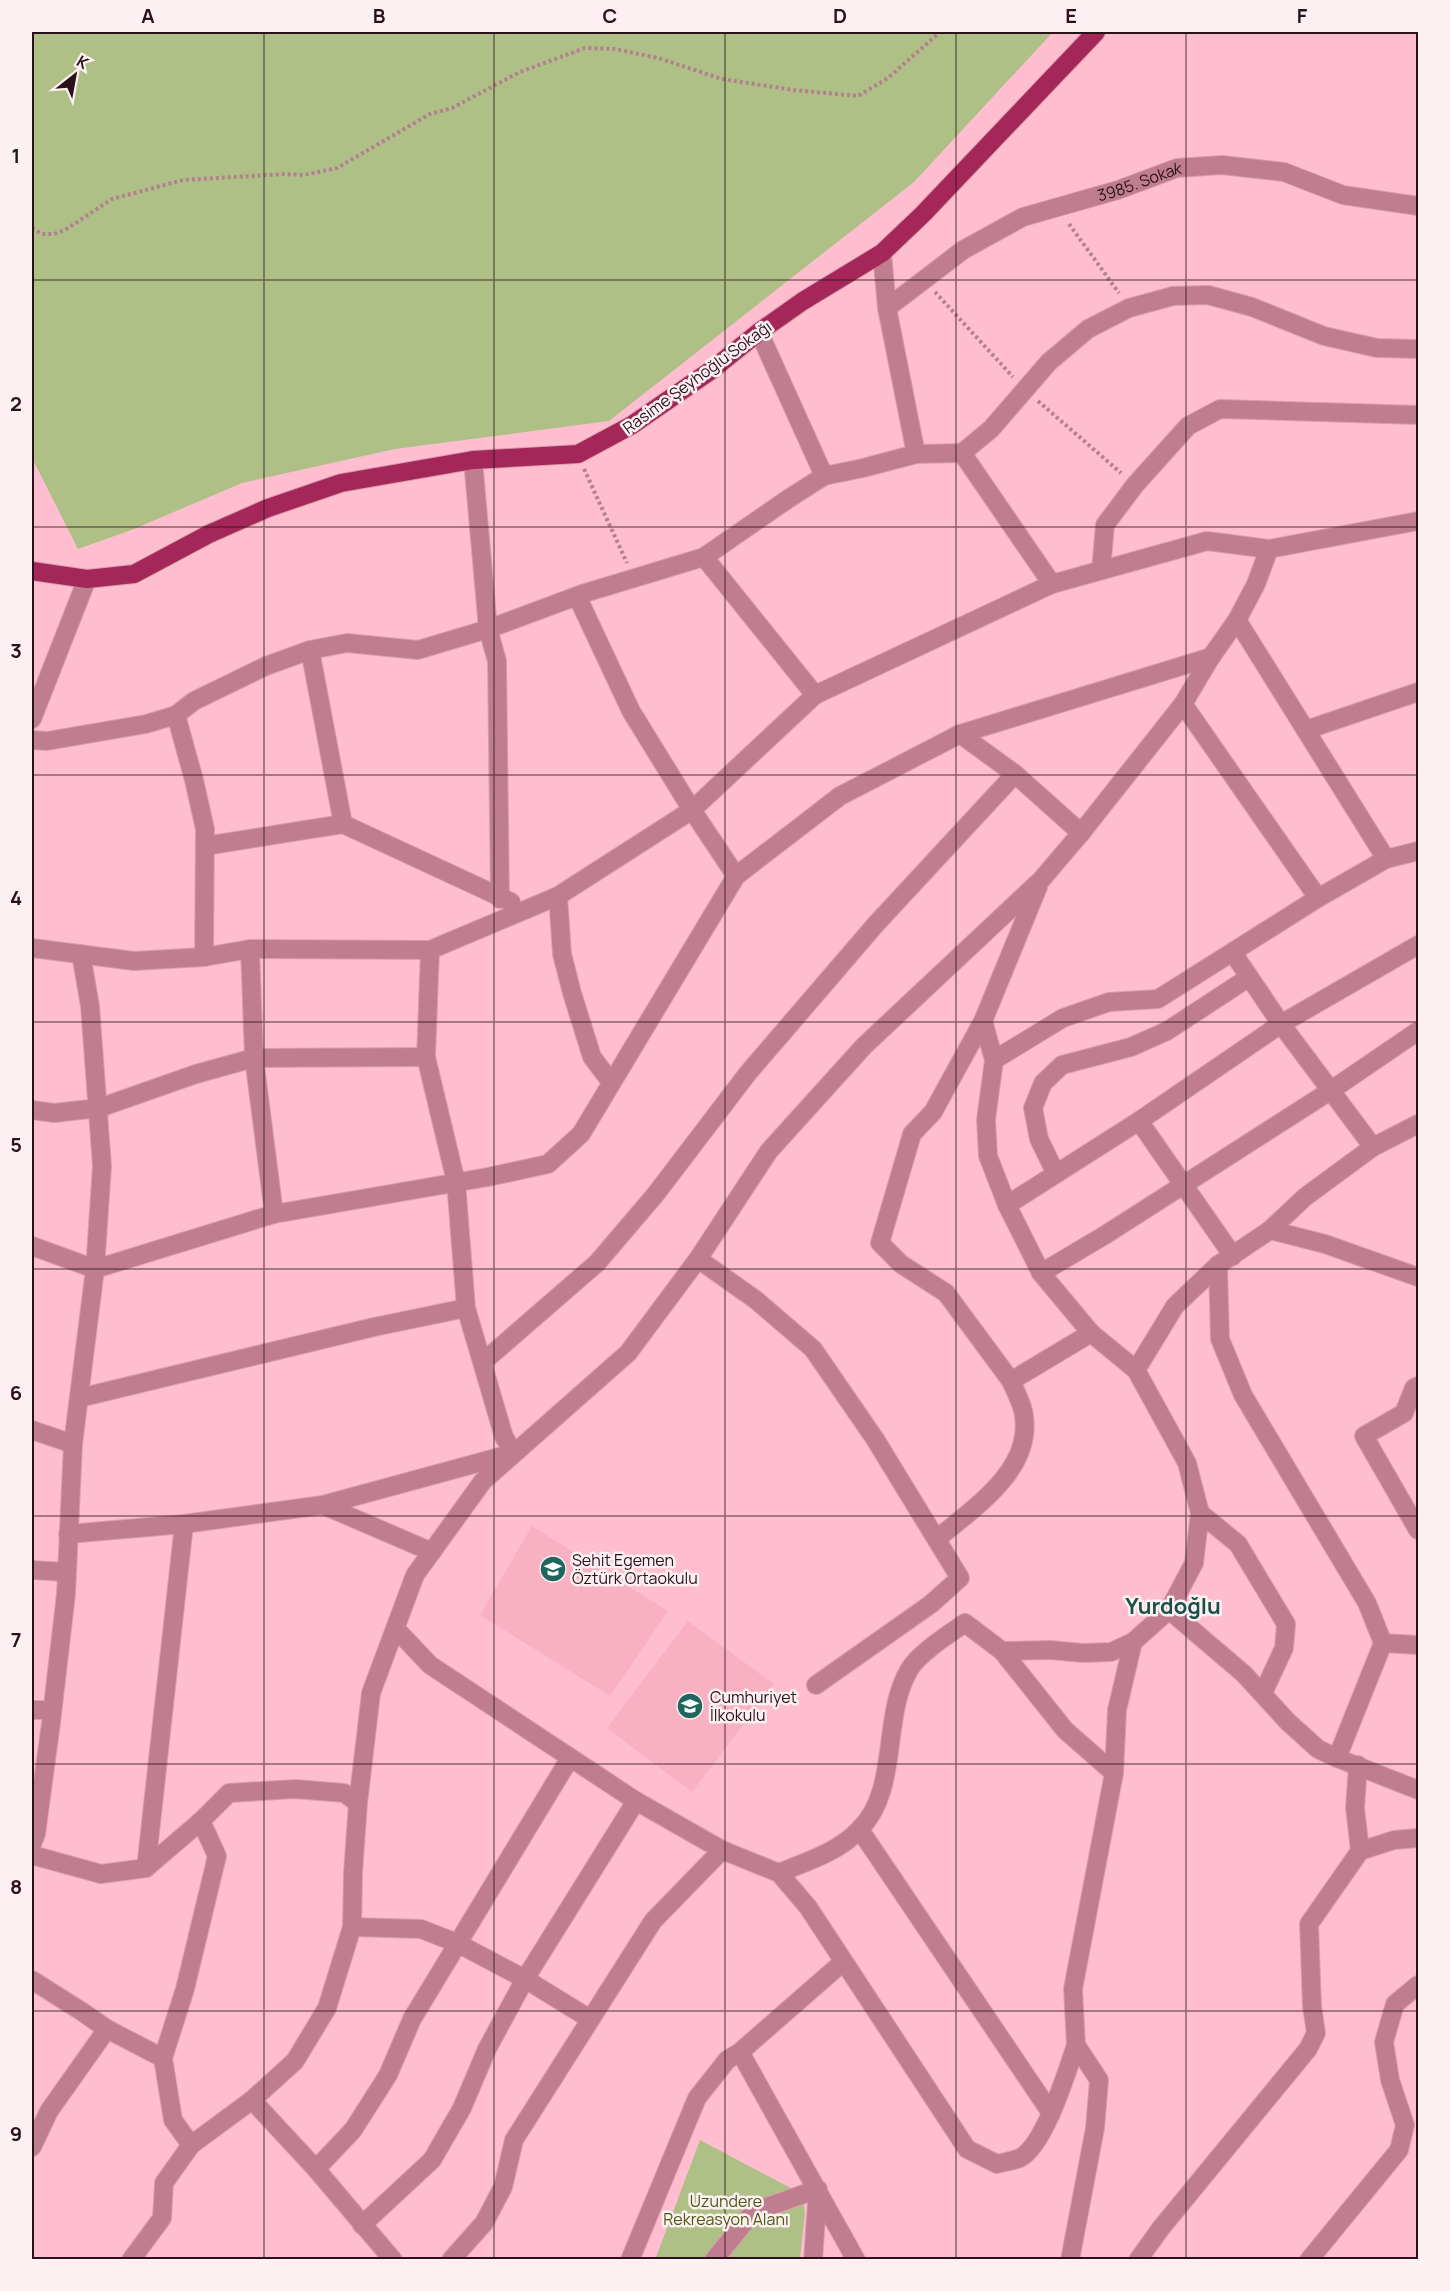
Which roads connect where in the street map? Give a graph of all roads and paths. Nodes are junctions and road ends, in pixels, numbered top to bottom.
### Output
1 (940, 32) edge
2 (1096, 32) edge
3 (1419, 206) edge
4 (1058, 208) junction
5 (32, 228) edge
6 (882, 253) junction
7 (887, 308) junction
8 (1130, 308) junction
9 (759, 332) junction
10 (1419, 349) edge
11 (1419, 416) edge
12 (962, 453) junction
13 (578, 454) junction
14 (916, 454) junction
15 (473, 460) junction
16 (824, 476) junction
17 (1419, 521) edge
18 (1269, 549) junction
19 (704, 557) junction
20 (1101, 570) junction
21 (32, 571) edge
22 (633, 578) junction
23 (87, 579) junction
24 (1052, 584) junction
25 (577, 596) junction
26 (1237, 620) junction
27 (488, 629) junction
28 (310, 650) junction
29 (1211, 657) junction
30 (1419, 692) edge
31 (815, 695) junction
32 (1184, 704) junction
33 (176, 715) junction
34 (32, 719) edge
35 (1306, 730) junction
36 (960, 734) junction
37 (32, 740) edge
38 (1014, 774) junction
39 (692, 810) junction
40 (343, 824) junction
41 (1081, 833) junction
42 (205, 846) junction
43 (1419, 851) edge
44 (1386, 859) junction
45 (736, 876) junction
46 (1041, 880) junction
47 (558, 896) junction
48 (500, 898) junction
49 (1318, 898) junction
50 (530, 908) junction
51 (1419, 945) edge
52 (32, 948) edge
53 (250, 950) junction
54 (430, 950) junction
55 (1233, 953) junction
56 (81, 954) junction
57 (204, 957) junction
58 (1248, 978) junction
59 (983, 1021) junction
60 (1281, 1024) junction
61 (1419, 1030) edge
62 (426, 1057) junction
63 (254, 1058) junction
64 (994, 1060) junction
65 (611, 1082) junction
66 (1330, 1090) junction
67 (99, 1108) junction
68 (32, 1110) edge
69 (1139, 1121) junction
70 (1419, 1124) edge
71 (1373, 1148) junction
72 (1056, 1174) junction
73 (456, 1182) junction
74 (1182, 1184) junction
75 (1007, 1205) junction
76 (274, 1214) junction
77 (1270, 1230) junction
78 (32, 1246) edge
79 (698, 1259) junction
80 (1226, 1260) junction
81 (95, 1269) junction
82 (1041, 1273) junction
83 (1419, 1277) edge
84 (466, 1308) junction
85 (1090, 1333) junction
86 (483, 1362) junction
87 (1136, 1370) junction
88 (1011, 1381) junction
89 (1419, 1386) edge
90 (79, 1398) junction
91 (32, 1430) edge
92 (73, 1444) junction
93 (514, 1453) junction
94 (323, 1505) junction
95 (1200, 1513) junction
96 (184, 1524) junction
97 (1419, 1530) edge
98 (68, 1534) junction
99 (937, 1539) junction
100 (432, 1552) junction
101 (32, 1570) edge
102 (66, 1572) junction
103 (1169, 1610) junction
104 (396, 1629) junction
105 (1133, 1642) junction
106 (1383, 1643) junction
107 (1419, 1645) edge
108 (1002, 1651) junction
109 (816, 1685) dead end
110 (1263, 1693) junction
111 (32, 1710) edge
112 (52, 1710) junction
113 (570, 1758) junction
114 (1337, 1758) junction
115 (1358, 1765) junction
116 (1114, 1773) junction
117 (1419, 1790) edge
118 (636, 1801) junction
119 (358, 1803) junction
120 (201, 1821) junction
121 (860, 1830) junction
122 (1419, 1838) edge
123 (32, 1844) edge
124 (722, 1850) junction
125 (1360, 1851) junction
126 (32, 1855) edge
127 (146, 1868) junction
128 (779, 1873) junction
129 (352, 1927) junction
130 (457, 1943) junction
131 (843, 1962) junction
132 (525, 1979) junction
133 (32, 1980) edge
134 (1419, 1985) edge
135 (590, 2019) junction
136 (107, 2029) junction
137 (1076, 2044) junction
138 (740, 2052) junction
139 (163, 2058) junction
140 (252, 2100) junction
141 (1051, 2113) junction
142 (1412, 2128) edge
143 (192, 2145) junction
144 (32, 2147) edge
145 (316, 2169) junction
146 (818, 2189) junction
147 (362, 2225) junction
148 (131, 2259) edge
149 (393, 2259) edge
150 (451, 2259) edge
151 (630, 2259) edge
152 (714, 2259) edge
153 (813, 2259) edge
154 (856, 2259) edge
155 (1070, 2259) edge
156 (1138, 2259) edge
157 (1309, 2259) edge

1 - 5 path
2 - 6 main road, Rasime Şeyhoğlu Sokağı
3 - 4 street, 3985. Sokak
4 - 7 street, 3985. Sokak
4 - 8 path
6 - 7 street
6 - 9 main road, Rasime Şeyhoğlu Sokağı
7 - 14 street
8 - 10 street
8 - 12 street
9 - 13 main road, Rasime Şeyhoğlu Sokağı
9 - 16 street
11 - 20 street
12 - 14 street
12 - 24 street
13 - 15 main road, Rasime Şeyhoğlu Sokağı
13 - 22 path
14 - 16 street
15 - 23 main road, Rasime Şeyhoğlu Sokağı
15 - 27 street
16 - 19 street
17 - 18 street
18 - 20 street
18 - 26 street
19 - 22 street
19 - 31 street
20 - 24 street
21 - 23 main road, Rasime Şeyhoğlu Sokağı
22 - 25 street
23 - 34 street
24 - 31 street
25 - 27 street
25 - 39 street
26 - 29 street
26 - 35 street
27 - 28 street
27 - 48 street
28 - 33 street
28 - 40 street
29 - 32 street
29 - 36 street
30 - 35 street
31 - 39 street
32 - 41 street
32 - 49 street
33 - 37 street
33 - 42 street
35 - 44 street
36 - 38 street
36 - 45 street
38 - 41 street
38 - 86 street
39 - 45 street
39 - 47 street
40 - 42 street
40 - 48 street
41 - 46 street
42 - 57 street
43 - 44 street
44 - 49 street
45 - 65 street
46 - 59 street
46 - 79 street
47 - 50 street
47 - 65 street
48 - 50 street
49 - 55 street
50 - 54 street
51 - 60 street
52 - 56 street
53 - 54 street
53 - 57 street
53 - 63 street
54 - 62 street
55 - 58 street
55 - 64 street
56 - 57 street
56 - 67 street
58 - 60 street
58 - 72 street
59 - 64 street
59 - 88 street
60 - 66 street
60 - 69 street
61 - 66 street
62 - 63 street
62 - 73 street
63 - 67 street
63 - 76 street
64 - 75 street
65 - 73 street
66 - 71 street
66 - 74 street
67 - 68 street
67 - 81 street
69 - 72 street
69 - 74 street
70 - 71 street
71 - 77 street
72 - 75 street
73 - 76 street
73 - 84 street
74 - 80 street
74 - 82 street
75 - 82 street
76 - 81 street
77 - 80 street
77 - 83 street
78 - 81 street
79 - 93 street
79 - 99 street
80 - 87 street
80 - 106 street
81 - 90 street
82 - 85 street
84 - 86 street
84 - 90 street
85 - 87 street
85 - 88 street
86 - 93 street
87 - 95 street
88 - 99 street
89 - 97 street
90 - 92 street
91 - 92 street
92 - 98 street
93 - 94 street
93 - 100 street
94 - 96 street
94 - 100 street
95 - 103 street
95 - 110 street
96 - 98 street
96 - 127 street
98 - 102 street
99 - 109 street
100 - 104 street
101 - 102 street
102 - 112 street
103 - 105 street
103 - 110 street
104 - 113 street
104 - 119 street
105 - 108 street
105 - 116 street
106 - 107 street
106 - 114 street
108 - 116 street
108 - 121 street
110 - 114 street
111 - 112 street
112 - 123 street
113 - 118 street
113 - 130 street
114 - 115 street
115 - 117 street
115 - 125 street
116 - 137 street
118 - 124 street
118 - 132 street
119 - 120 street
119 - 129 street
120 - 127 street
120 - 139 street
121 - 128 street
121 - 141 street
122 - 125 street
124 - 128 street
124 - 135 street
125 - 156 street
126 - 127 street
128 - 131 street
129 - 130 street
129 - 140 street
130 - 132 street
130 - 145 street
131 - 138 street
131 - 141 street
132 - 135 street
132 - 147 street
133 - 136 street
134 - 142 street
135 - 150 street
136 - 139 street
136 - 144 street
137 - 141 street
137 - 155 street
138 - 146 street
138 - 151 street
139 - 143 street
140 - 143 street
140 - 145 street
142 - 157 street
143 - 148 street
145 - 147 street
146 - 152 street
146 - 153 street
146 - 154 street
147 - 149 street

